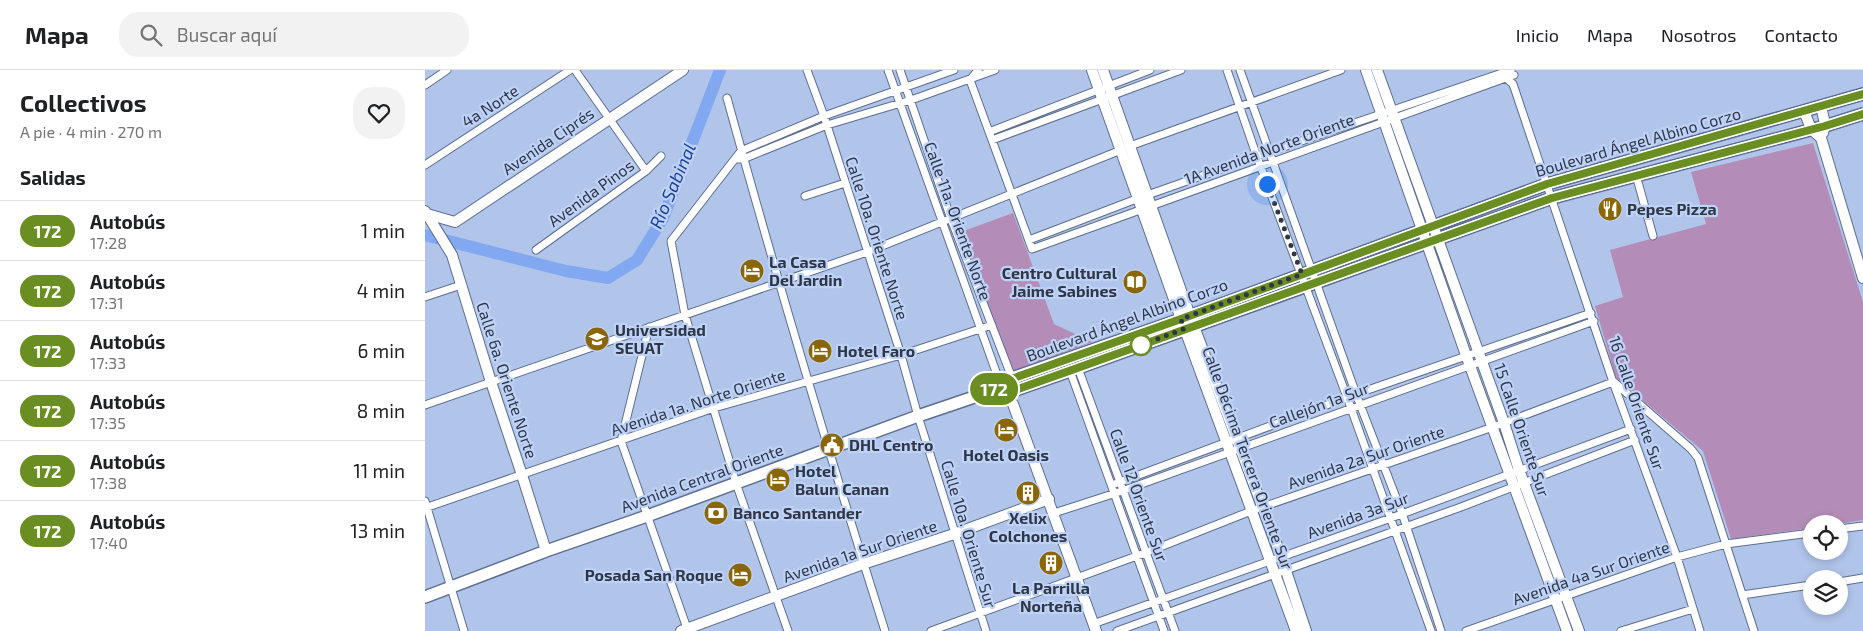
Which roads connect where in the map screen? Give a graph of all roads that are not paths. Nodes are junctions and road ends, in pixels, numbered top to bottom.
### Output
1 (447, 70) edge
2 (570, 70) edge
3 (575, 70) edge
4 (683, 70) edge
5 (807, 70) edge
6 (888, 70) edge
7 (900, 70) edge
8 (978, 70) edge
9 (995, 70) edge
10 (1092, 70) edge
11 (1103, 70) edge
12 (1150, 70) edge
13 (1181, 70) edge
14 (1227, 70) edge
15 (1240, 70) edge
16 (1341, 70) edge
17 (1366, 70) edge
18 (1377, 70) edge
19 (950, 71) edge
20 (1509, 72) edge
21 (970, 80) junction
22 (425, 85) edge
23 (906, 87) junction
24 (896, 90) junction
25 (1106, 92) junction
26 (1863, 94) edge
27 (727, 98) dead end
28 (911, 100) junction
29 (1252, 103) junction
30 (900, 104) junction
31 (1240, 106) junction
32 (1821, 106) junction
33 (1805, 111) junction
34 (1863, 114) edge
35 (824, 116) junction
36 (1388, 116) junction
37 (608, 119) junction
38 (827, 125) junction
39 (1825, 126) junction
40 (1811, 129) junction
41 (989, 132) junction
42 (1821, 138) junction
43 (992, 140) junction
44 (1126, 148) junction
45 (1269, 152) junction
46 (661, 156) dead end
47 (740, 156) junction
48 (1257, 157) junction
49 (1273, 163) junction
50 (425, 165) edge
51 (1261, 167) junction
52 (645, 171) junction
53 (1636, 175) junction
54 (845, 183) junction
55 (1547, 184) junction
56 (1011, 193) junction
57 (805, 196) dead end
58 (1143, 197) junction
59 (1552, 198) junction
60 (1147, 207) junction
61 (428, 216) edge
62 (951, 219) junction
63 (943, 222) junction
64 (1427, 227) junction
65 (1653, 236) dead end
66 (1029, 240) junction
67 (1432, 241) junction
68 (536, 250) dead end
69 (867, 252) junction
70 (1307, 272) junction
71 (1863, 278) edge
72 (778, 281) junction
73 (461, 285) junction
74 (1312, 285) junction
75 (425, 297) edge
76 (1591, 313) junction
77 (685, 315) junction
78 (1329, 315) junction
79 (1318, 319) junction
80 (1594, 321) junction
81 (1187, 322) junction
82 (992, 325) junction
83 (649, 327) junction
84 (981, 329) junction
85 (901, 355) junction
86 (1480, 356) junction
87 (1468, 360) junction
88 (1074, 370) junction
89 (808, 381) junction
90 (1394, 381) junction
91 (491, 382) junction
92 (1613, 382) junction
93 (1014, 384) junction
94 (998, 389) junction
95 (1397, 391) junction
96 (1356, 394) junction
97 (1347, 397) junction
98 (1013, 404) junction
99 (1091, 404) junction
100 (1360, 404) junction
101 (425, 405) edge
102 (1083, 407) junction
103 (714, 408) junction
104 (1351, 408) junction
105 (918, 416) junction
106 (1504, 423) junction
107 (1100, 427) junction
108 (1493, 428) junction
109 (1631, 429) junction
110 (1090, 430) junction
111 (1635, 440) junction
112 (621, 441) junction
113 (1233, 446) junction
114 (829, 449) junction
115 (1558, 457) junction
116 (1384, 465) junction
117 (1563, 468) junction
118 (1373, 469) junction
119 (1515, 472) junction
120 (523, 475) junction
121 (736, 483) junction
122 (1115, 484) junction
123 (1519, 485) junction
124 (1123, 491) junction
125 (1457, 493) junction
126 (1115, 494) junction
127 (1049, 500) junction
128 (426, 506) edge
129 (1262, 507) junction
130 (1461, 507) junction
131 (1251, 511) junction
132 (1054, 514) junction
133 (1402, 514) junction
134 (647, 516) junction
135 (1391, 518) junction
136 (1406, 527) junction
137 (1863, 528) edge
138 (1848, 529) edge
139 (1395, 531) junction
140 (954, 534) junction
141 (1803, 534) edge
142 (1726, 544) junction
143 (546, 551) junction
144 (1145, 552) junction
145 (1135, 556) junction
146 (1281, 556) junction
147 (1677, 557) junction
148 (1270, 560) junction
149 (863, 564) junction
150 (1286, 570) junction
151 (1275, 574) junction
152 (1077, 578) junction
153 (1863, 578) edge
154 (1848, 580) edge
155 (1207, 583) junction
156 (1803, 586) edge
157 (451, 588) junction
158 (1742, 595) junction
159 (1212, 596) junction
160 (1567, 596) junction
161 (425, 597) edge
162 (776, 597) junction
163 (1163, 599) junction
164 (1555, 600) junction
165 (1153, 602) junction
166 (1693, 609) junction
167 (1168, 612) junction
168 (980, 613) junction
169 (1158, 616) junction
170 (1094, 627) edge
171 (685, 630) edge
172 (464, 631) edge
173 (788, 631) edge
174 (885, 631) edge
175 (931, 631) edge
176 (985, 631) edge
177 (1117, 631) edge
178 (1164, 631) edge
179 (1175, 631) edge
180 (1296, 631) edge
181 (1307, 631) edge
182 (1431, 631) edge
183 (1441, 631) edge
184 (1466, 631) edge
185 (1567, 631) edge
186 (1579, 631) edge
187 (1621, 631) edge
188 (1700, 631) edge
189 (1754, 631) edge

1 - 22 street
2 - 50 street, 4a Norte
3 - 37 street
4 - 37 street, Avenida Ciprés
5 - 35 street, Calle 10a. Oriente Norte
6 - 24 street, Calle 11a. Oriente Norte
7 - 23 street, Calle 11a. Oriente Norte
8 - 21 street
9 - 21 street
10 - 25 street, Calle Décima Tercera Oriente Sur
11 - 25 street, Calle Décima Tercera Oriente Sur
12 - 25 street
13 - 25 street
14 - 31 street
15 - 29 street
16 - 29 street
17 - 36 street
18 - 36 street
19 - 23 street
20 - 36 street, 1A Avenida Norte Oriente
20 - 55 street, 16 Calle Oriente Sur
21 - 28 street
21 - 41 street
23 - 24 street
23 - 28 street, Calle 11a. Oriente Norte
24 - 30 street, Calle 11a. Oriente Norte
24 - 35 street
25 - 41 street
25 - 43 street
25 - 44 street, Calle Décima Tercera Oriente Sur
26 - 32 main road, Boulevard Ángel Albino Corzo
27 - 47 street
28 - 30 street
28 - 62 street, Calle 11a. Oriente Norte
29 - 31 street
29 - 45 street
30 - 38 street
30 - 63 street, Calle 11a. Oriente Norte
31 - 44 street
31 - 48 street
32 - 33 main road, Boulevard Ángel Albino Corzo
32 - 39 street
33 - 40 street
33 - 55 main road, Boulevard Ángel Albino Corzo
34 - 39 main road, Boulevard Ángel Albino Corzo
35 - 38 street, Calle 10a. Oriente Norte
35 - 47 street
36 - 45 street, 1A Avenida Norte Oriente
36 - 49 street, 1A Avenida Norte Oriente
36 - 64 street
37 - 52 street
37 - 61 street, Avenida Ciprés
38 - 47 street
38 - 54 street, Calle 10a. Oriente Norte
39 - 40 main road, Boulevard Ángel Albino Corzo
39 - 42 street
40 - 42 street
40 - 53 main road, Boulevard Ángel Albino Corzo
41 - 43 street
42 - 71 street
43 - 56 street
44 - 56 street
44 - 58 street, Calle Décima Tercera Oriente Sur
45 - 48 street, 1A Avenida Norte Oriente
45 - 49 street
46 - 52 street, Avenida Pinos
47 - 72 street
47 - 77 street
48 - 51 street
48 - 58 street, 1A Avenida Norte Oriente
49 - 51 street, 1A Avenida Norte Oriente
49 - 70 street
51 - 60 street, 1A Avenida Norte Oriente
51 - 70 street
52 - 68 street, Avenida Pinos
53 - 59 main road, Boulevard Ángel Albino Corzo
53 - 65 street
54 - 57 street
54 - 69 street, Calle 10a. Oriente Norte
55 - 59 street, 16 Calle Oriente Sur
55 - 64 main road, Boulevard Ángel Albino Corzo
56 - 62 street
56 - 66 street
58 - 60 street, Calle Décima Tercera Oriente Sur
58 - 66 street, 1A Avenida Norte Oriente
59 - 67 main road, Boulevard Ángel Albino Corzo
59 - 76 street, 16 Calle Oriente Sur
60 - 66 street, 1A Avenida Norte Oriente
60 - 81 street, Calle Décima Tercera Oriente Sur
61 - 73 street, Calle 6a. Oriente Norte
62 - 63 street
62 - 82 street, Calle 11a. Oriente Norte
63 - 69 street
63 - 84 street, Calle 11a. Oriente Norte
64 - 67 street
64 - 70 main road, Boulevard Ángel Albino Corzo
67 - 74 main road, Boulevard Ángel Albino Corzo
67 - 86 street, 15 Calle Oriente Sur
67 - 87 street, 15 Calle Oriente Sur
69 - 72 street
69 - 85 street, Calle 10a. Oriente Norte
70 - 74 street
70 - 74 street
70 - 81 main road, Boulevard Ángel Albino Corzo
72 - 77 street
72 - 89 street
73 - 75 street
73 - 91 street, Calle 6a. Oriente Norte
74 - 78 street
74 - 79 street
74 - 81 main road, Boulevard Ángel Albino Corzo
76 - 80 street, 16 Calle Oriente Sur
76 - 86 street, Callejón 1a Sur
77 - 83 street
77 - 103 street
78 - 79 street
78 - 96 street
79 - 97 street
80 - 86 street, Callejón 1a Sur
80 - 92 street, 16 Calle Oriente Sur
81 - 88 main road, Boulevard Ángel Albino Corzo
81 - 93 main road, Boulevard Ángel Albino Corzo
81 - 113 street, Calle Décima Tercera Oriente Sur
82 - 84 street, Avenida 1a. Norte Oriente
82 - 93 street, Calle 11a. Oriente Norte
83 - 91 street
83 - 112 street
84 - 85 street, Avenida 1a. Norte Oriente
84 - 94 street, Calle 11a. Oriente Norte
85 - 89 street, Avenida 1a. Norte Oriente
85 - 105 street, Calle 10a. Oriente Norte
86 - 87 street, Callejón 1a Sur
86 - 106 street, 15 Calle Oriente Sur
87 - 90 street, Callejón 1a Sur
87 - 95 street, Callejón 1a Sur
87 - 108 street, 15 Calle Oriente Sur
88 - 93 main road, Boulevard Ángel Albino Corzo
88 - 99 street, Calle 12 Oriente Sur
88 - 102 street, Calle 12 Oriente Sur
89 - 103 street, Avenida 1a. Norte Oriente
89 - 114 street
90 - 95 street
90 - 96 street, Callejón 1a Sur
91 - 101 street
91 - 120 street, Calle 6a. Oriente Norte
92 - 106 street, Avenida 2a Sur Oriente
92 - 109 street, 16 Calle Oriente Sur
92 - 142 street
93 - 94 main road, Boulevard Ángel Albino Corzo
93 - 98 street
94 - 98 street
94 - 105 main road, Avenida Central Oriente
95 - 100 street, Callejón 1a Sur
96 - 97 street, Callejón 1a Sur
96 - 100 street
97 - 104 street
97 - 113 street, Callejón 1a Sur
98 - 127 street
99 - 102 street
99 - 107 street, Calle 12 Oriente Sur
100 - 104 street, Callejón 1a Sur
100 - 116 street
102 - 110 street, Calle 12 Oriente Sur
103 - 112 street, Avenida 1a. Norte Oriente
103 - 121 street
104 - 113 street, Callejón 1a Sur
104 - 118 street
105 - 114 main road, Avenida Central Oriente
105 - 140 street, Calle 10a. Oriente Sur
106 - 108 street, Avenida 2a Sur Oriente
106 - 119 street, 15 Calle Oriente Sur
107 - 110 street
107 - 122 street, Calle 12 Oriente Sur
108 - 116 street, Avenida 2a Sur Oriente
108 - 119 street, 15 Calle Oriente Sur
109 - 111 street, 16 Calle Oriente Sur
109 - 115 street, Avenida 3a Sur
110 - 122 street, Calle 12 Oriente Sur
111 - 117 street, Avenida 3a Sur
111 - 147 street, 16 Calle Oriente Sur
112 - 120 street, Avenida 1a. Norte Oriente
112 - 134 street
113 - 122 street, Callejón 1a Sur
113 - 124 street, Callejón 1a Sur
113 - 129 street
113 - 131 street, Calle Décima Tercera Oriente Sur
114 - 121 main road, Avenida Central Oriente
114 - 149 street
115 - 117 street
115 - 119 street, Avenida 3a Sur
116 - 118 street, Avenida 2a Sur Oriente
116 - 133 street
117 - 123 street, Avenida 3a Sur
118 - 129 street, Avenida 2a Sur Oriente
118 - 135 street
119 - 123 street, 15 Calle Oriente Sur
119 - 125 street, Avenida 3a Sur
120 - 128 street, Avenida 1a. Norte Oriente
120 - 143 street, Calle 6a. Oriente Norte
121 - 134 main road, Avenida Central Oriente
121 - 162 street
122 - 124 street, Calle 12 Oriente Sur
122 - 126 street, Calle 12 Oriente Sur
123 - 130 street, Avenida 3a Sur
123 - 160 street, 15 Calle Oriente Sur
123 - 164 street, 15 Calle Oriente Sur
124 - 126 street, Callejón 1a Sur
124 - 144 street, Calle 12 Oriente Sur
125 - 130 street
125 - 133 street, Avenida 3a Sur
126 - 132 street, Callejón 1a Sur
126 - 145 street, Calle 12 Oriente Sur
127 - 132 street
127 - 140 street, Avenida 1a Sur Oriente
128 - 157 street
129 - 131 street, Avenida 2a Sur Oriente
129 - 146 street
130 - 136 street, Avenida 3a Sur
131 - 144 street, Avenida 2a Sur Oriente
131 - 148 street, Calle Décima Tercera Oriente Sur
132 - 152 street
133 - 135 street, Avenida 3a Sur
133 - 136 street
134 - 143 main road, Avenida Central Oriente
134 - 171 street
135 - 139 street
135 - 146 street, Avenida 3a Sur
136 - 139 street, Avenida 3a Sur
136 - 183 street
137 - 138 street
139 - 150 street, Avenida 3a Sur
139 - 182 street
140 - 149 street, Avenida 1a Sur Oriente
140 - 168 street, Calle 10a. Oriente Sur
141 - 142 street, Avenida 4a Sur Oriente
142 - 147 street, Avenida 4a Sur Oriente
142 - 158 street
143 - 157 main road, Avenida Central Oriente
144 - 145 street, Avenida 2a Sur Oriente
144 - 163 street, Calle 12 Oriente Sur
145 - 152 street, Avenida 2a Sur Oriente
145 - 165 street, Calle 12 Oriente Sur
146 - 148 street, Avenida 3a Sur
146 - 150 street
147 - 160 street, Avenida 4a Sur Oriente
147 - 166 street, 16 Calle Oriente Sur
148 - 151 street, Calle Décima Tercera Oriente Sur
148 - 155 street, Avenida 3a Sur
149 - 162 street, Avenida 1a Sur Oriente
149 - 174 street
150 - 151 street, Avenida 3a Sur
150 - 181 street
151 - 159 street, Avenida 3a Sur
151 - 180 street, Calle Décima Tercera Oriente Sur
152 - 168 street, Avenida 2a Sur Oriente
152 - 170 street
153 - 154 street
155 - 159 street
155 - 163 street, Avenida 3a Sur
156 - 158 street
157 - 161 main road, Avenida Central Oriente
157 - 172 street
158 - 189 street
159 - 167 street, Avenida 3a Sur
160 - 164 street, Avenida 4a Sur Oriente
160 - 186 street, 15 Calle Oriente Sur
162 - 171 street, Avenida 1a Sur Oriente
162 - 173 street
163 - 165 street, Avenida 3a Sur
163 - 167 street, Calle 12 Oriente Sur
164 - 184 street, Avenida 4a Sur Oriente
164 - 185 street, 15 Calle Oriente Sur
165 - 169 street, Calle 12 Oriente Sur
165 - 170 street, Avenida 3a Sur
166 - 187 street
166 - 188 street, 16 Calle Oriente Sur
167 - 169 street, Avenida 3a Sur
167 - 179 street, Calle 12 Oriente Sur
168 - 175 street, Avenida 2a Sur Oriente
168 - 176 street, Calle 10a. Oriente Sur
169 - 177 street, Avenida 3a Sur
169 - 178 street, Calle 12 Oriente Sur

